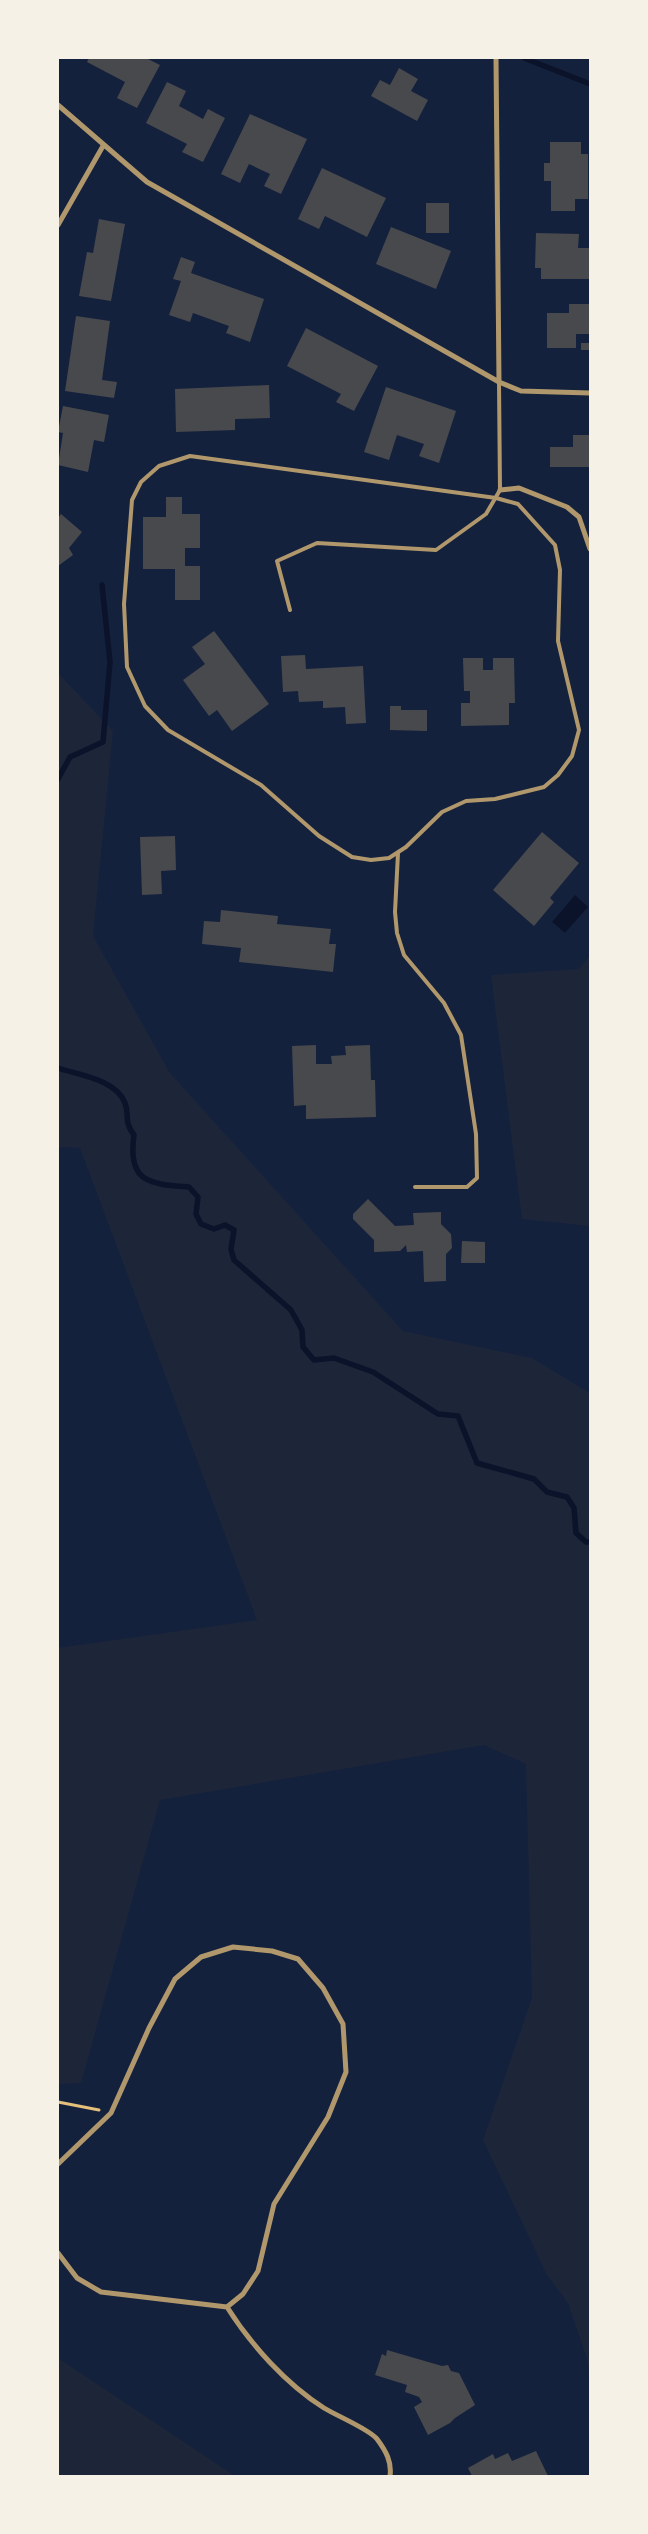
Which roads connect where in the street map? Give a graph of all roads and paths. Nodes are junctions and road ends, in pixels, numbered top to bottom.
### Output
1 (496, 58) edge
2 (58, 105) edge
3 (103, 146) junction
4 (58, 225) edge
5 (499, 382) junction
6 (590, 393) edge
7 (500, 490) junction
8 (496, 498) junction
9 (590, 549) edge
10 (290, 610) dead end
11 (398, 853) junction
12 (416, 1187) dead end
13 (58, 2102) edge
14 (111, 2113) junction
15 (58, 2164) edge
16 (58, 2253) edge
17 (227, 2306) junction
18 (390, 2476) edge

1 - 5 street
2 - 3 street
3 - 4 street
3 - 5 street
5 - 6 street
5 - 7 lane
7 - 8 lane
7 - 9 street
8 - 10 lane
8 - 11 lane
8 - 11 lane
11 - 12 lane
13 - 14 path
14 - 15 street
14 - 17 street
16 - 17 street
17 - 18 street

